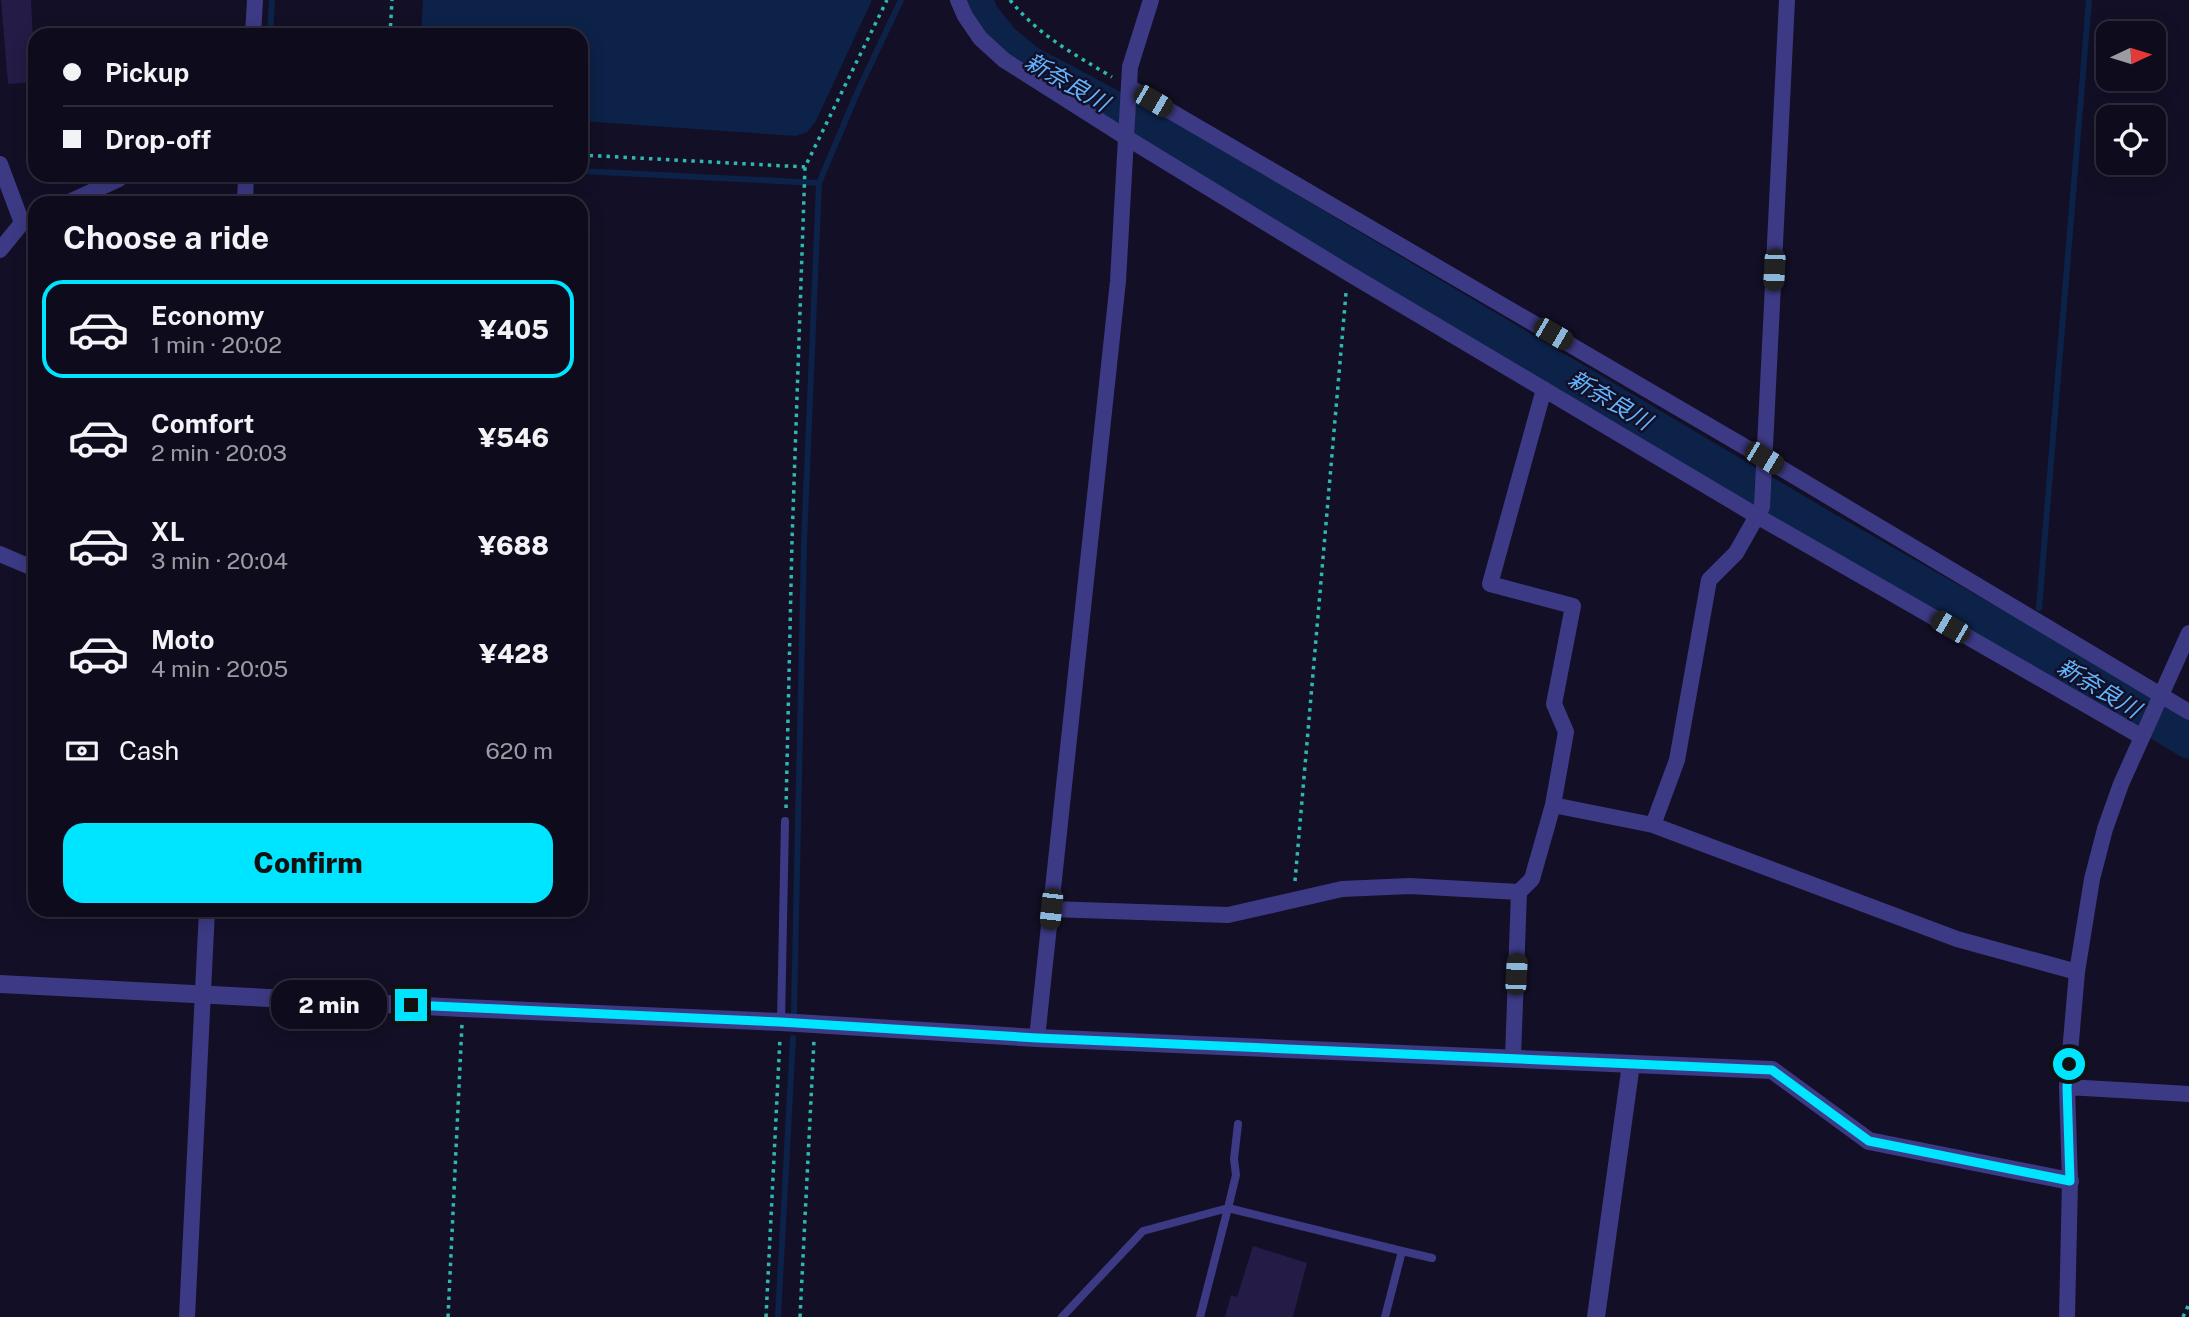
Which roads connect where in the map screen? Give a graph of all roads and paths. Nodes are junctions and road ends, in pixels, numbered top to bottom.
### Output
1 (255, 0) edge
2 (392, 0) edge
3 (887, 0) edge
4 (958, 0) edge
5 (1010, 0) edge
6 (1151, 0) edge
7 (1787, 0) edge
8 (253, 28) edge
9 (390, 28) edge
10 (1129, 91) junction
11 (1127, 133) junction
12 (588, 155) edge
13 (0, 164) edge
14 (805, 167) junction
15 (112, 182) edge
16 (82, 196) edge
17 (28, 218) edge
18 (28, 221) edge
19 (0, 250) edge
20 (1348, 273) junction
21 (1544, 389) junction
22 (1764, 465) junction
23 (1760, 511) junction
24 (0, 554) edge
25 (28, 566) edge
26 (2189, 632) edge
27 (2159, 699) junction
28 (2189, 712) edge
29 (2143, 734) junction
30 (1553, 805) junction
31 (785, 821) joint
32 (1653, 825) junction
33 (1520, 892) junction
34 (1293, 901) junction
35 (1051, 909) junction
36 (207, 917) edge
37 (2077, 972) junction
38 (0, 984) edge
39 (203, 994) junction
40 (463, 1008) junction
41 (780, 1022) junction
42 (815, 1024) junction
43 (1037, 1038) junction
44 (1513, 1057) junction
45 (1631, 1064) junction
46 (2067, 1087) junction
47 (2189, 1094) edge
48 (1238, 1124) dead end
49 (2070, 1181) junction
50 (1228, 1208) junction
51 (1402, 1251) junction
52 (1432, 1258) dead end
53 (2189, 1304) edge
54 (187, 1317) edge
55 (448, 1317) edge
56 (766, 1317) edge
57 (800, 1317) edge
58 (1062, 1317) edge
59 (1200, 1317) edge
60 (1385, 1317) edge
61 (1597, 1317) edge
62 (2067, 1317) edge
63 (2183, 1317) edge

1 - 8 street
2 - 9 path
3 - 14 path
4 - 11 street
5 - 10 path
6 - 10 street
7 - 22 street
10 - 11 street
10 - 22 street
11 - 20 street
11 - 35 street
12 - 14 path
13 - 17 street
14 - 31 path
15 - 16 street
18 - 19 street
20 - 21 street
20 - 34 path
21 - 23 street
21 - 30 street
22 - 23 street
22 - 27 street
23 - 29 street
23 - 32 street
24 - 25 street
26 - 27 street
27 - 28 street
27 - 29 street
29 - 37 street
30 - 32 street
30 - 33 street
31 - 41 lane
32 - 37 street
33 - 34 street
33 - 44 street
34 - 35 street
35 - 43 street
36 - 39 street
37 - 46 street
38 - 39 street
39 - 40 street
39 - 54 street
40 - 41 street
40 - 55 path
41 - 42 street
41 - 56 path
42 - 43 street
42 - 57 path
43 - 44 street
44 - 45 street
45 - 49 street
45 - 61 street
46 - 47 street
46 - 49 street
48 - 50 lane
49 - 62 street
50 - 51 lane
50 - 58 lane
50 - 59 lane
51 - 52 lane
51 - 60 lane
53 - 63 path

